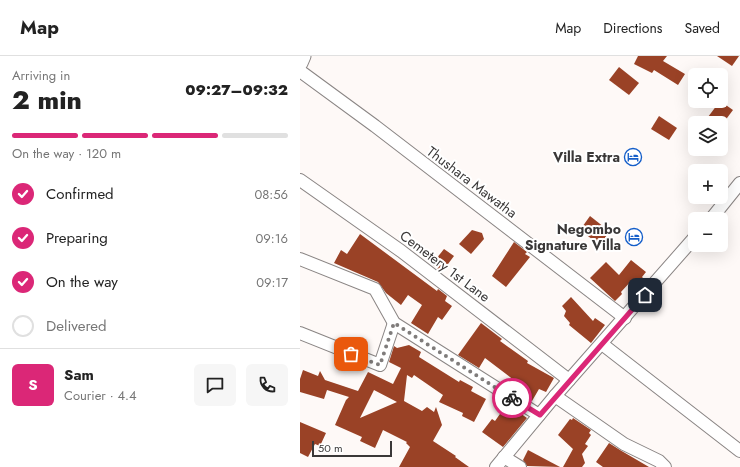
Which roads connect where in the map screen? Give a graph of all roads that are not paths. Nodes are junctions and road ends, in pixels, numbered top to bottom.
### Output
1 (303, 56) edge
2 (300, 64) edge
3 (300, 72) edge
4 (300, 180) edge
5 (740, 183) edge
6 (717, 212) edge
7 (688, 245) edge
8 (300, 259) edge
9 (625, 318) junction
10 (394, 323) junction
11 (300, 333) edge
12 (602, 344) junction
13 (569, 380) junction
14 (555, 396) junction
15 (540, 415) junction
16 (740, 451) edge
17 (504, 457) junction
18 (496, 467) edge
19 (520, 467) edge
20 (665, 467) edge

1 - 2 street
3 - 9 street, Thushara Mawatha
4 - 13 street, Cemetery 1st Lane
5 - 6 street
7 - 9 street
8 - 10 street
9 - 12 street
10 - 11 street
10 - 15 street
12 - 13 street
12 - 16 street
13 - 14 street
14 - 15 street
14 - 20 street
15 - 17 street
17 - 18 street
17 - 19 street

